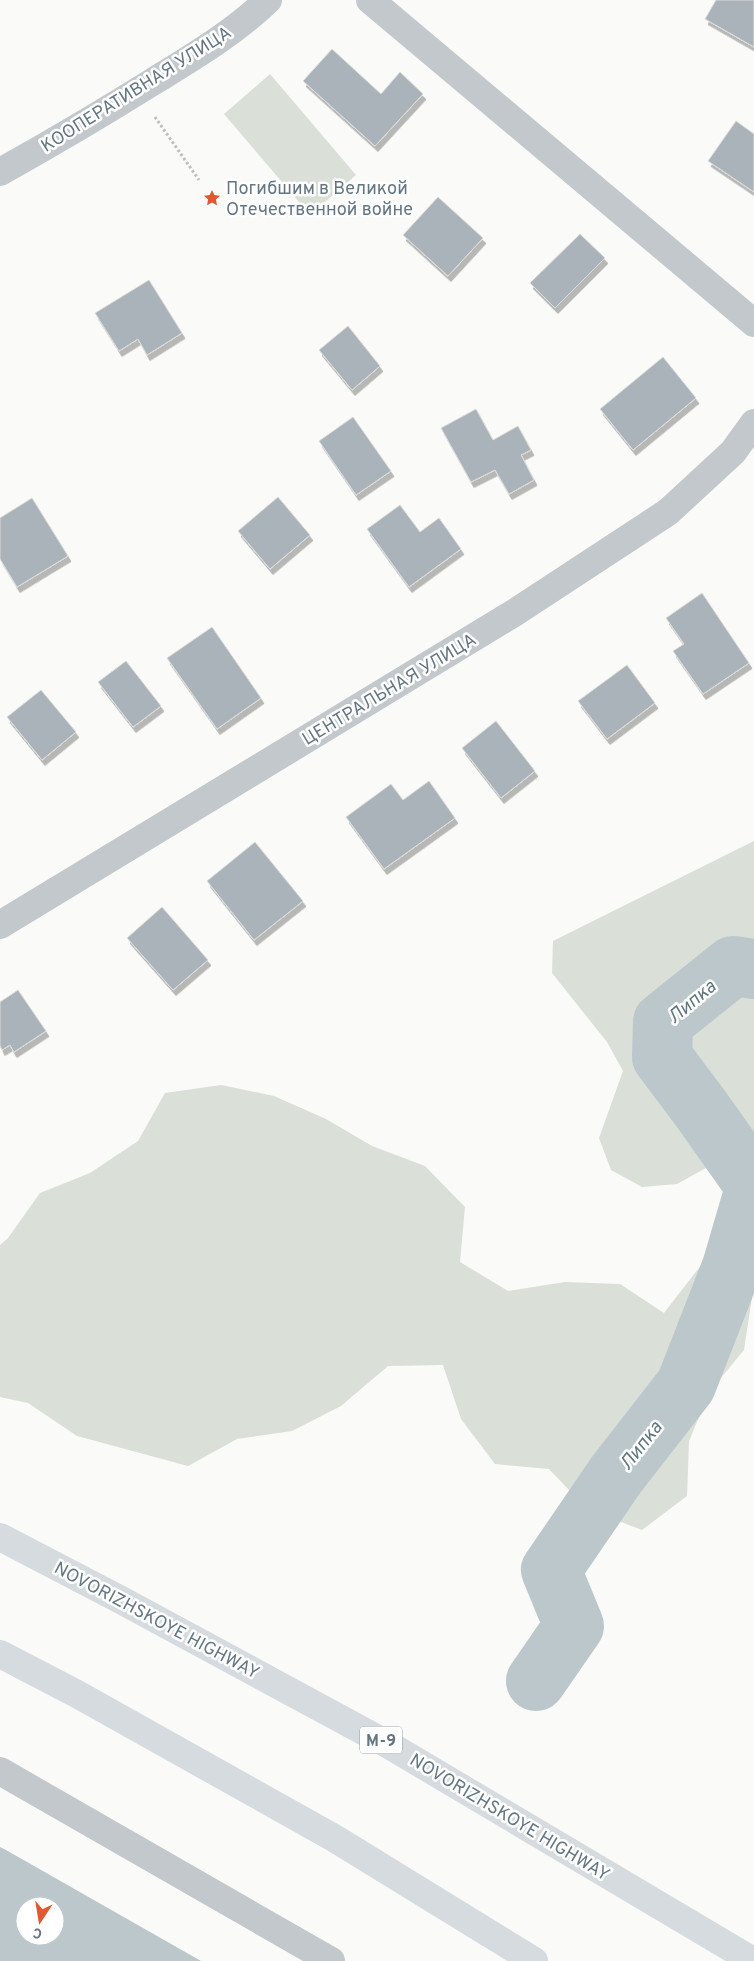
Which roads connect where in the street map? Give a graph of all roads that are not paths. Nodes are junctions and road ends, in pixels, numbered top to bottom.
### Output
1 (268, 0) edge
2 (370, 0) edge
3 (0, 172) edge
4 (754, 323) edge
5 (754, 423) edge
6 (0, 925) edge
7 (0, 1537) edge
8 (0, 1654) edge
9 (0, 1771) edge
10 (331, 1961) edge
11 (534, 1961) edge
12 (753, 1961) edge

1 - 3 street, КООПЕРАТИВНАЯ УЛИЦА
2 - 4 street
5 - 6 street, ЦЕНТРАЛЬНАЯ УЛИЦА
7 - 12 highway, NOVORIZHSKOYE HIGHWAY / М-9
8 - 11 highway
9 - 10 street

